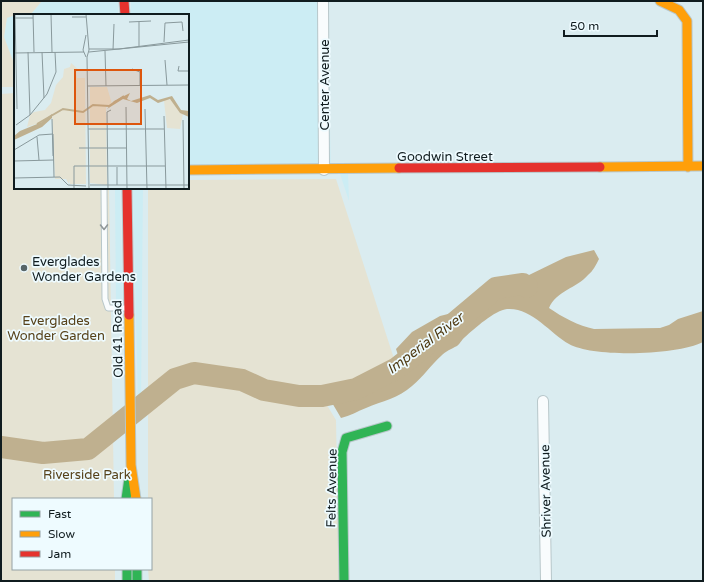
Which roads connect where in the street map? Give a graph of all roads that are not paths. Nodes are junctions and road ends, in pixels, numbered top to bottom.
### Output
1 (124, 1) edge
2 (323, 1) edge
3 (660, 1) edge
4 (124, 14) edge
5 (688, 166) junction
6 (703, 166) edge
7 (189, 170) edge
8 (324, 170) junction
9 (104, 189) edge
10 (127, 189) edge
11 (129, 308) junction
12 (544, 401) dead end
13 (386, 426) dead end
14 (131, 465) junction
15 (126, 498) edge
16 (136, 498) edge
17 (127, 570) edge
18 (137, 570) edge
19 (127, 581) edge
20 (137, 581) edge
21 (344, 581) edge
22 (546, 581) edge

1 - 4 street
2 - 8 street, Center Avenue
3 - 5 street
5 - 6 street, Goodwin Street
5 - 8 street, Goodwin Street
7 - 8 street, Goodwin Street
9 -> 11 lane
10 - 11 street, Old 41 Road
11 - 14 street, Old 41 Road
12 - 22 street, Shriver Avenue
13 - 21 street, Felts Avenue
14 - 15 street, Old 41 Road
14 - 16 street, Old 41 Road
17 - 19 street
18 - 20 street

